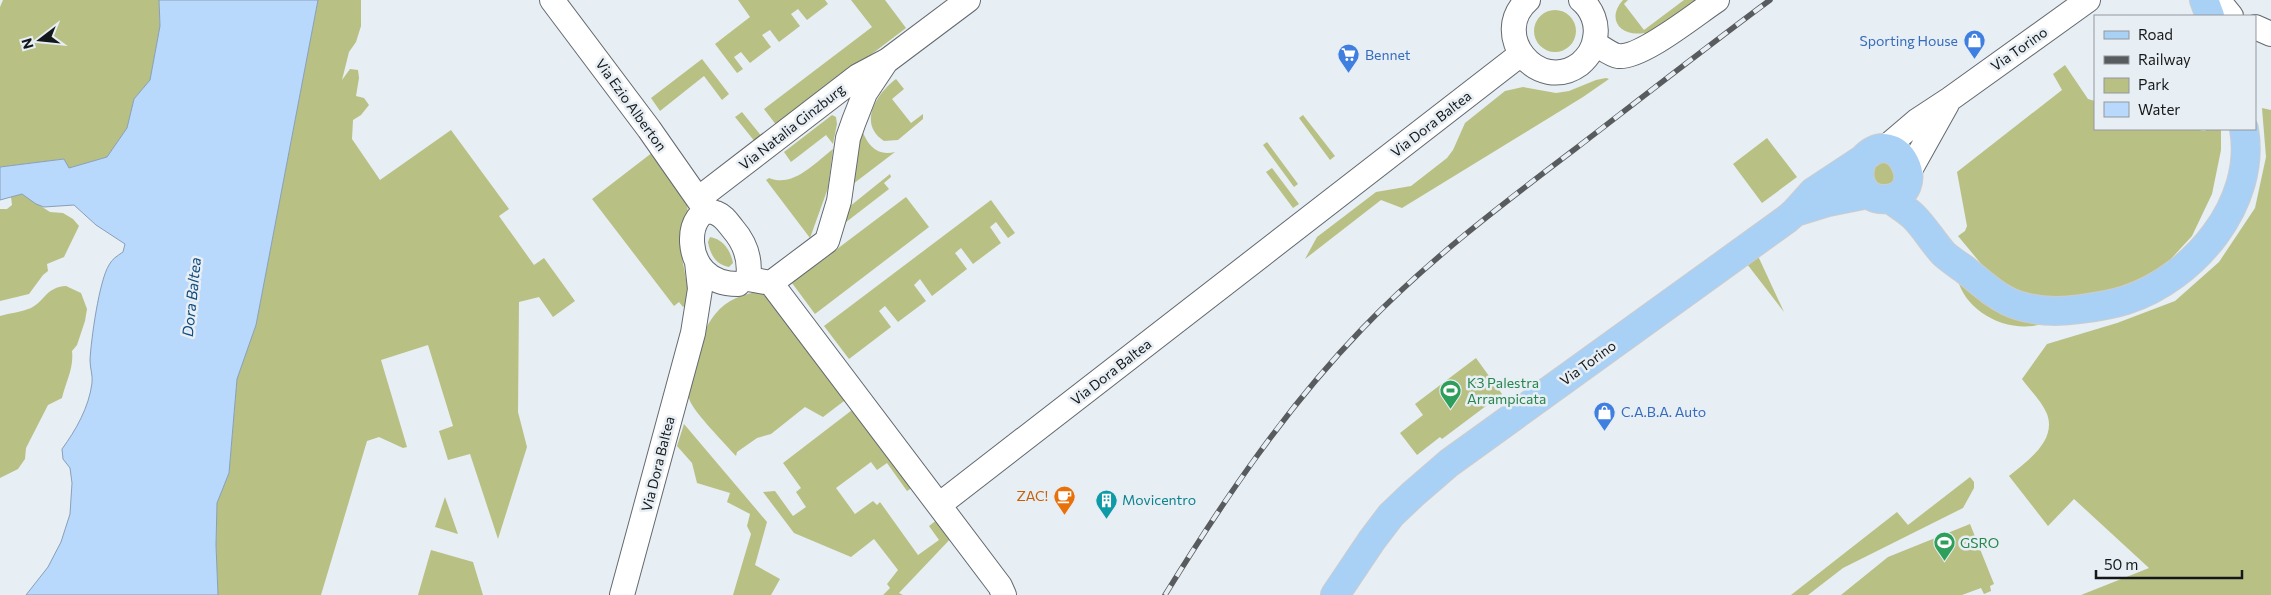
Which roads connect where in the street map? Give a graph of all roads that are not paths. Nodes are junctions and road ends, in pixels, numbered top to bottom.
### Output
1 (552, 0) edge
2 (968, 0) edge
3 (1528, 0) edge
4 (1717, 0) edge
5 (2088, 0) edge
6 (2204, 0) edge
7 (2218, 0) edge
8 (1584, 1) edge
9 (2210, 15) edge
10 (2230, 15) edge
11 (2256, 27) edge
12 (2271, 34) edge
13 (1594, 43) junction
14 (1521, 54) junction
15 (888, 60) junction
16 (1950, 99) junction
17 (2244, 130) edge
18 (1873, 154) junction
19 (1909, 172) junction
20 (1879, 196) junction
21 (702, 206) junction
22 (1796, 212) junction
23 (697, 262) junction
24 (1965, 270) junction
25 (743, 282) junction
26 (772, 283) junction
27 (693, 333) junction
28 (939, 505) junction
29 (622, 595) edge
30 (1004, 595) edge
31 (1335, 595) edge

1 - 21 street, Via Ezio Alberton
2 - 15 street, Via Natalia Ginzburg
3 - 14 street
4 - 13 street
5 - 16 street, Via Torino
6 - 9 main road
7 - 10 street
8 - 13 street
11 - 12 street
13 - 14 street
14 - 28 street, Via Dora Baltea
15 - 21 street, Via Natalia Ginzburg
15 - 26 street, Via Natalia Ginzburg
16 - 18 street, Via Torino
16 - 19 street, Via Torino
17 - 24 main road
18 - 19 main road
18 - 20 main road
18 - 22 main road, Via Torino
19 - 20 main road, Via Torino
19 - 24 main road
20 - 22 main road, Via Torino
20 - 24 main road
21 - 23 street, Via Natalia Ginzburg
21 - 25 street
22 - 31 main road, Via Torino
23 - 25 street
23 - 27 street, Via Dora Baltea
25 - 26 street
25 - 27 street, Via Dora Baltea
26 - 28 street
27 - 29 street, Via Dora Baltea
28 - 30 street

